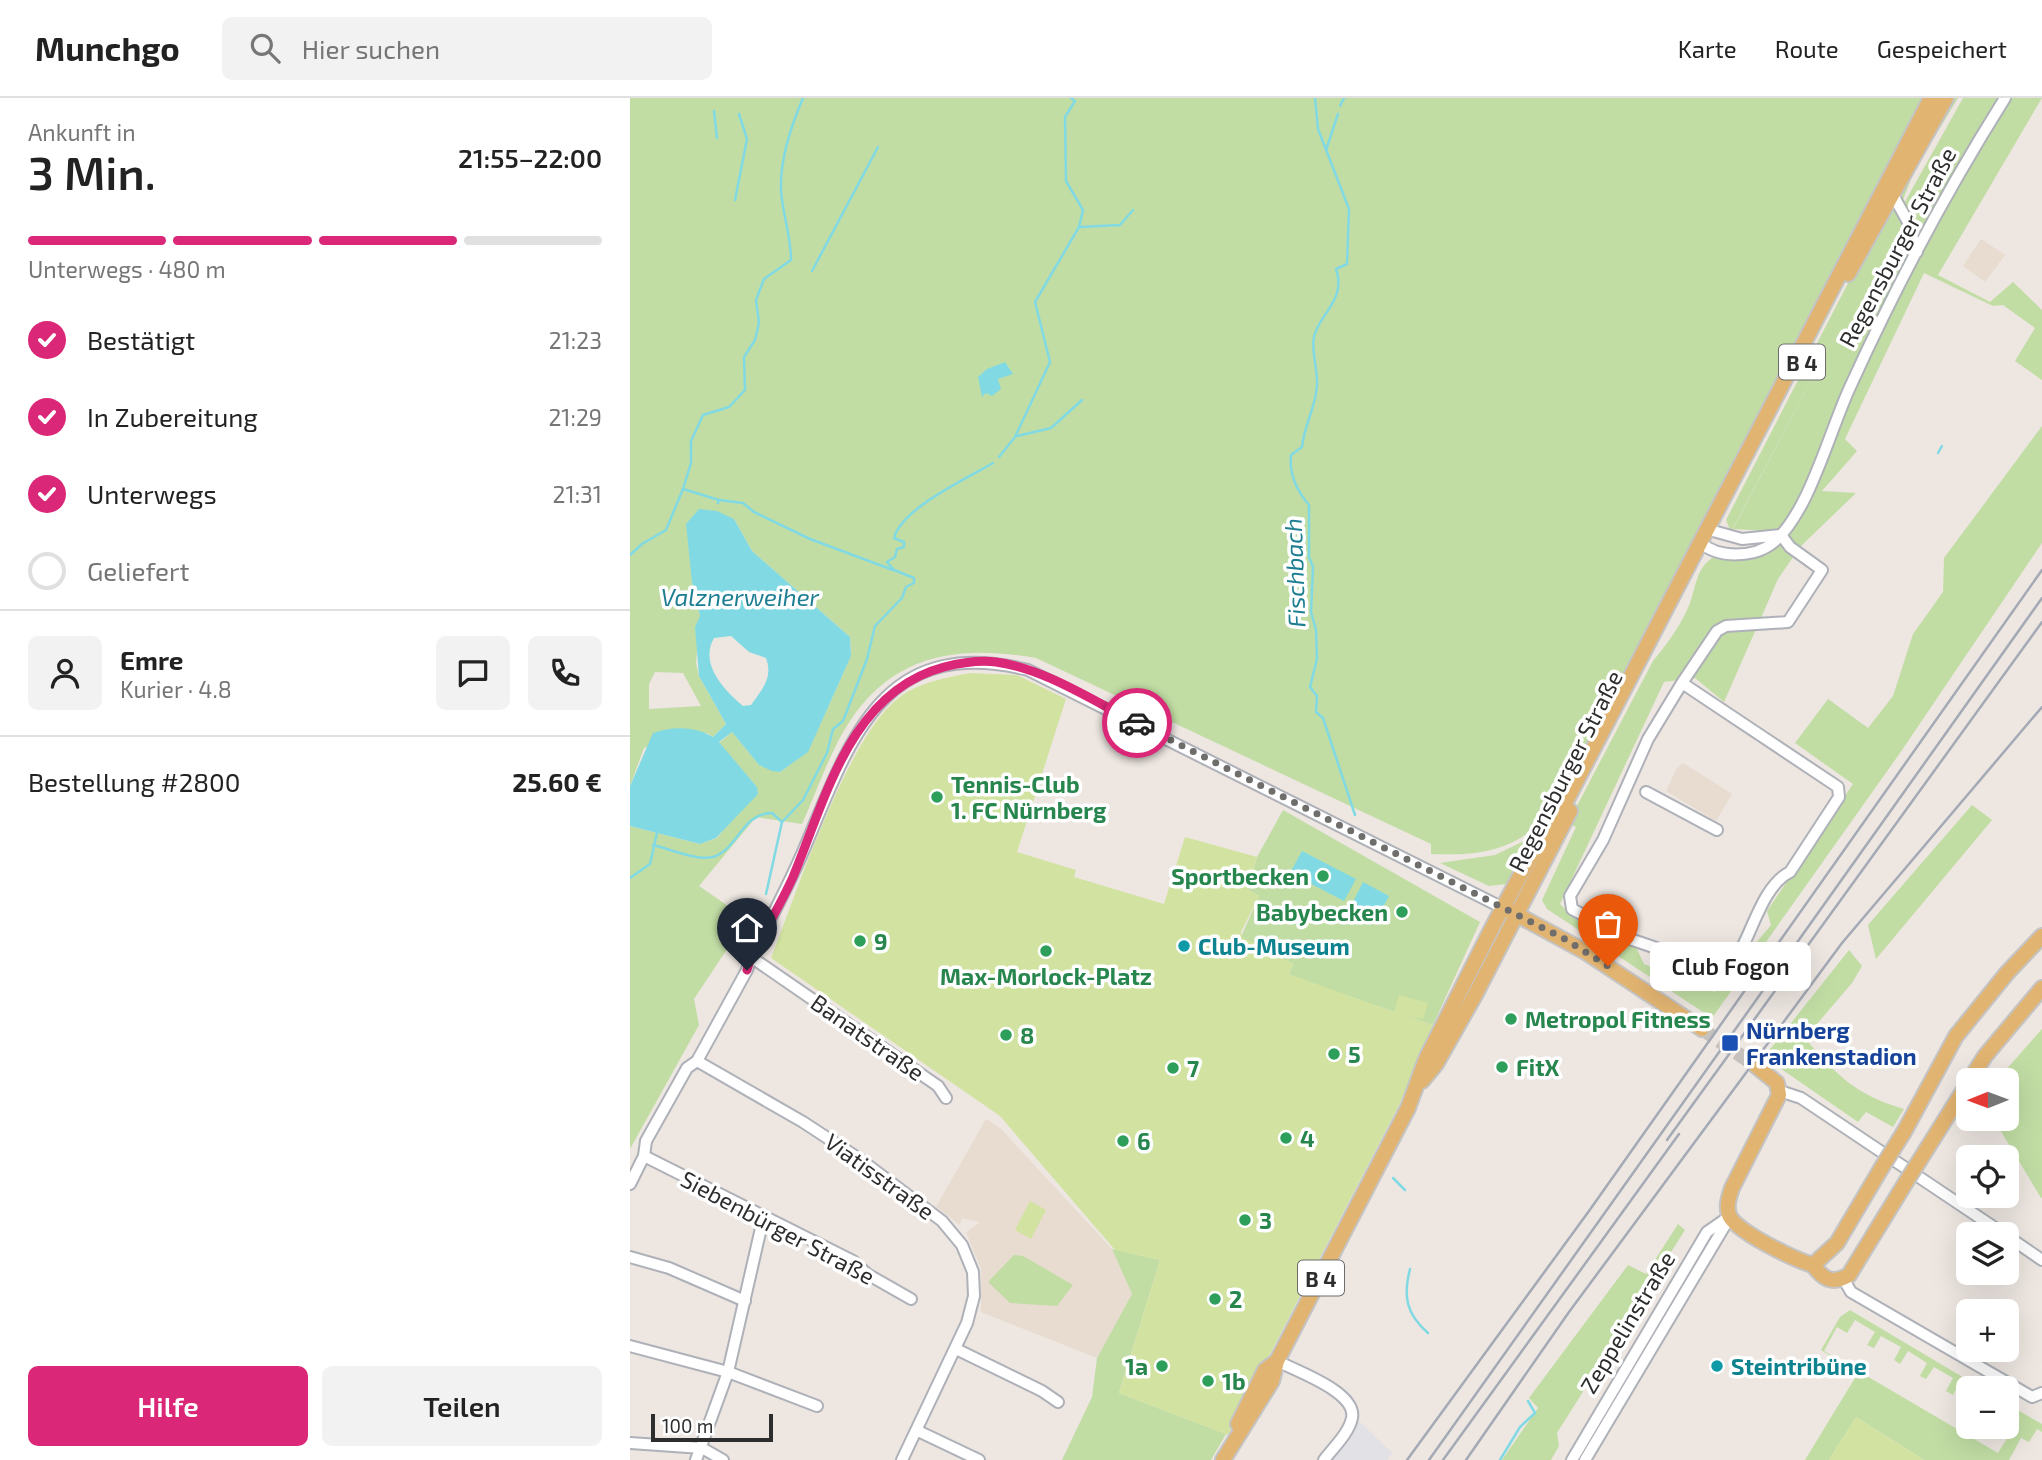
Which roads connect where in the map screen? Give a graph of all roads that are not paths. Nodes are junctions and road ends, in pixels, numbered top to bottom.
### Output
1 (1931, 98) edge
2 (1946, 98) edge
3 (2005, 98) edge
4 (1887, 178) junction
5 (1894, 195) junction
6 (1917, 252) junction
7 (1781, 535) junction
8 (1707, 537) junction
9 (1682, 682) junction
10 (1637, 788) junction
11 (1717, 830) dead end
12 (1509, 911) junction
13 (2042, 936) edge
14 (751, 957) junction
15 (2042, 988) edge
16 (1702, 1029) tunnel mouth
17 (696, 1061) junction
18 (1756, 1066) tunnel mouth
19 (1780, 1091) junction
20 (946, 1098) dead end
21 (644, 1156) junction
22 (630, 1184) edge
23 (764, 1214) junction
24 (1730, 1216) junction
25 (1987, 1222) edge
26 (2019, 1244) edge
27 (630, 1257) edge
28 (2042, 1260) edge
29 (1813, 1265) junction
30 (1843, 1279) junction
31 (911, 1299) dead end
32 (745, 1301) junction
33 (630, 1346) edge
34 (956, 1349) junction
35 (1277, 1361) junction
36 (728, 1372) junction
37 (2037, 1395) edge
38 (1058, 1402) dead end
39 (817, 1406) dead end
40 (918, 1431) junction
41 (630, 1443) edge
42 (702, 1448) junction
43 (1226, 1454) edge
44 (696, 1460) edge
45 (723, 1460) edge
46 (902, 1460) edge
47 (979, 1460) edge
48 (1324, 1460) edge
49 (1572, 1460) edge
50 (1585, 1460) edge

1 - 4 main road, Regensburger Straße / B 4
2 - 5 main road, Regensburger Straße / B 4
3 - 6 street, Regensburger Straße
4 - 5 main road
4 - 8 main road, Regensburger Straße / B 4
5 - 6 street
5 - 8 main road, Regensburger Straße / B 4
6 - 7 street, Regensburger Straße
7 - 8 street
7 - 8 street, Regensburger Straße
7 - 9 street
8 - 12 main road, Regensburger Straße / B 4
8 - 12 main road, Regensburger Straße / B 4
9 - 10 street
9 - 10 street
10 - 11 street
12 - 14 street
12 - 16 main road
12 - 35 main road, Regensburger Straße / B 4
13 - 29 main road, bridge
14 - 17 street
14 - 20 street, Banatstraße
15 - 30 main road, bridge
17 - 21 street
17 - 34 street, Viatisstraße
18 - 19 main road
19 - 24 main road, Zeppelinstraße
19 - 25 street
21 - 22 street
21 - 23 street, Siebenbürger Straße
23 - 31 street, Siebenbürger Straße
23 - 32 street
24 - 29 main road
24 - 49 street, Zeppelinstraße
24 - 50 street, Zeppelinstraße
26 - 28 street
27 - 32 street
29 - 30 main road
30 - 37 street
32 - 36 street
33 - 36 street
34 - 38 street
34 - 40 street, Viatisstraße
35 - 43 main road, Regensburger Straße / B 4
35 - 48 street
36 - 39 street
36 - 42 street
40 - 46 street, Viatisstraße
40 - 47 street
41 - 42 street
42 - 44 street
42 - 45 street

